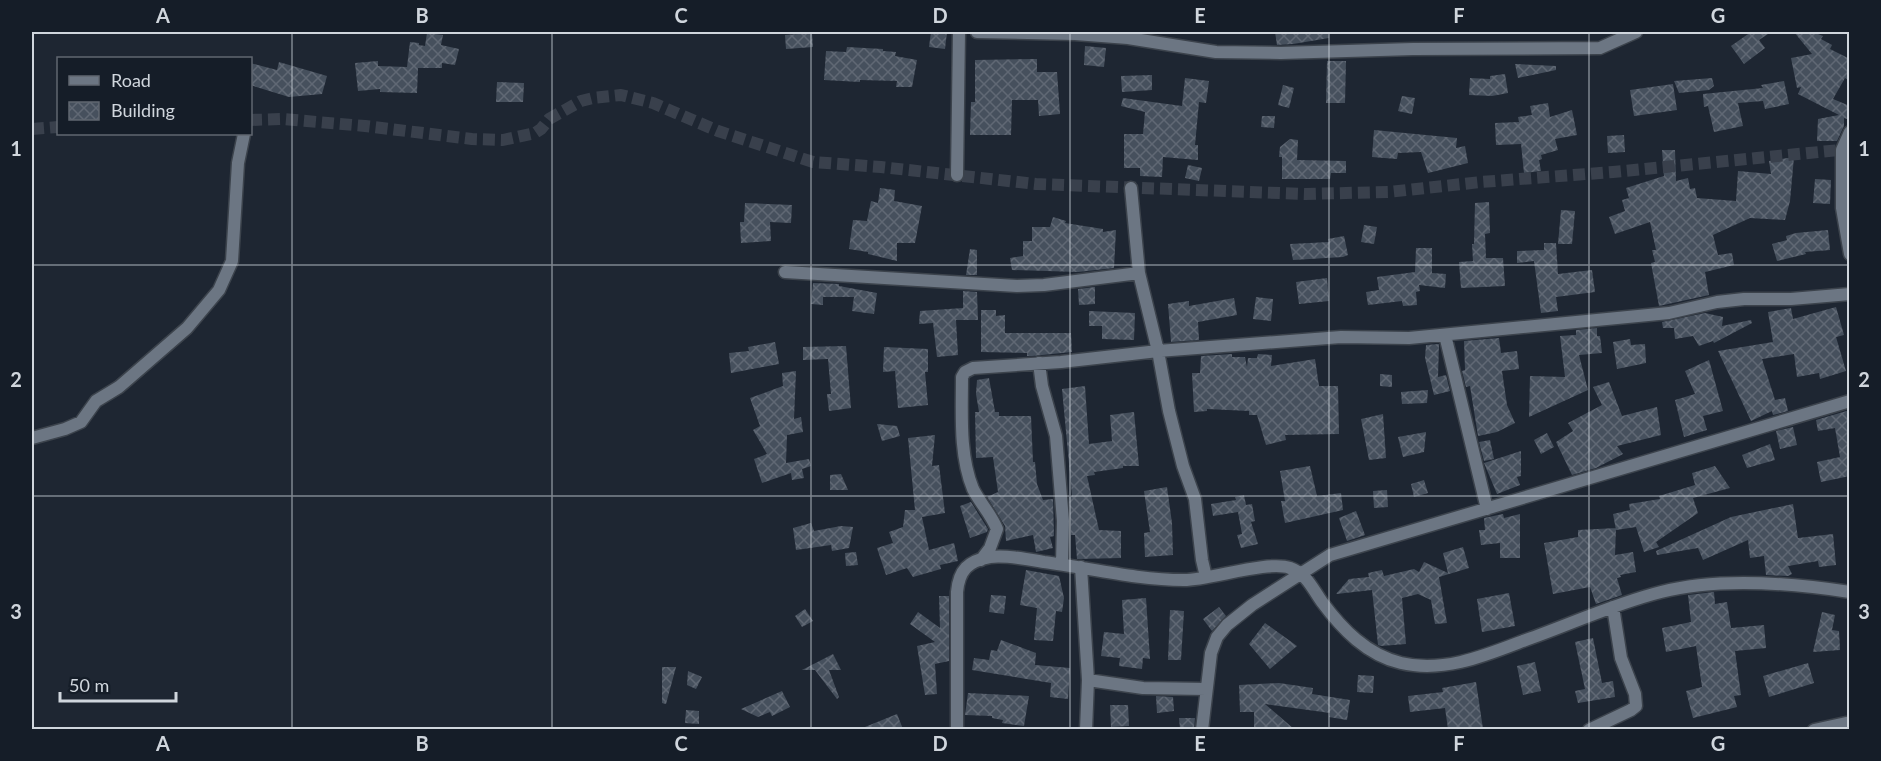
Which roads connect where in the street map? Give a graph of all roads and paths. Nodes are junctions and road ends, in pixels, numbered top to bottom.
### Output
1 (960, 32) edge
2 (977, 32) edge
3 (1636, 32) edge
4 (1075, 33) edge
5 (1850, 132) edge
6 (244, 135) edge
7 (957, 175) dead end
8 (1131, 188) dead end
9 (1850, 254) edge
10 (785, 272) dead end
11 (1139, 273) junction
12 (1850, 294) edge
13 (1445, 335) junction
14 (1158, 351) junction
15 (1039, 363) junction
16 (1850, 401) edge
17 (32, 438) edge
18 (1487, 509) junction
19 (981, 560) junction
20 (1062, 564) junction
21 (1081, 567) junction
22 (1301, 572) junction
23 (1206, 577) junction
24 (1850, 592) edge
25 (1613, 607) junction
26 (1088, 681) junction
27 (1206, 689) junction
28 (1846, 723) dead end
29 (957, 729) edge
30 (1086, 729) edge
31 (1202, 729) edge
32 (1589, 729) edge
33 (1814, 729) edge

1 - 7 street
2 - 4 street
3 - 4 street
5 - 9 street
6 - 17 street
8 - 11 street
10 - 11 street
11 - 14 street
12 - 13 street
13 - 14 street
13 - 18 street
14 - 15 street
14 - 23 street
15 - 19 street
15 - 20 street
16 - 18 street
18 - 22 street
19 - 20 street
19 - 29 street
20 - 21 street
21 - 23 street
21 - 26 street
22 - 23 street
22 - 25 street
22 - 27 street
24 - 25 street
25 - 32 street
26 - 27 street
26 - 30 street
27 - 31 street
28 - 33 street

